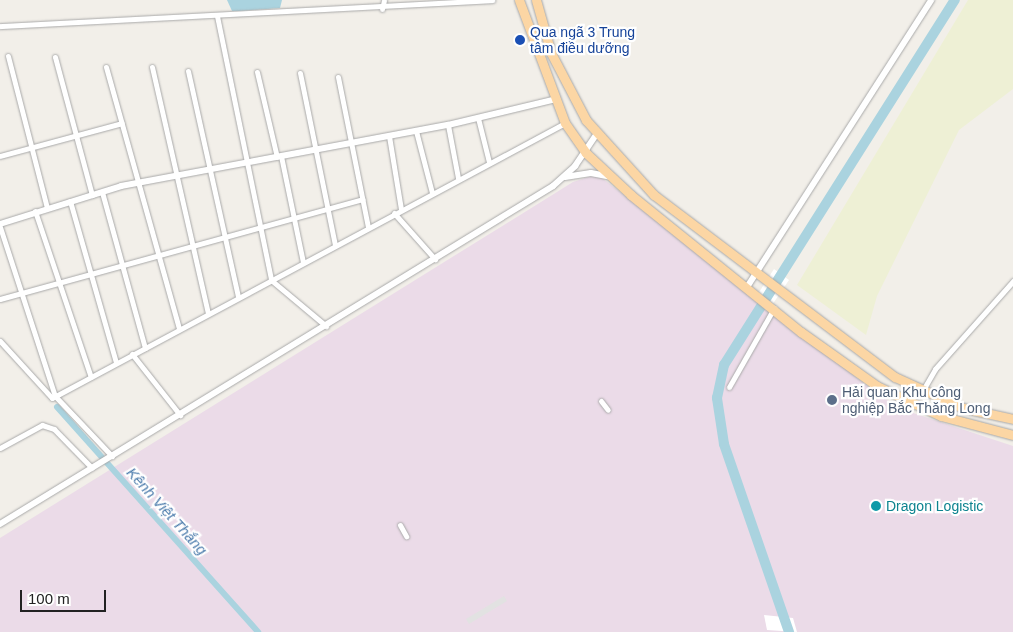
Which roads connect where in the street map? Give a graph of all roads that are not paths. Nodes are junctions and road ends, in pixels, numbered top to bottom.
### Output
1 (384, 0) edge
2 (492, 0) edge
3 (519, 0) edge
4 (536, 0) edge
5 (931, 0) edge
6 (382, 9) junction
7 (217, 16) junction
8 (0, 26) edge
9 (8, 56) dead end
10 (55, 57) dead end
11 (106, 67) dead end
12 (152, 67) dead end
13 (188, 71) dead end
14 (257, 72) dead end
15 (300, 73) dead end
16 (338, 77) dead end
17 (556, 99) junction
18 (478, 118) junction
19 (122, 123) junction
20 (565, 123) junction
21 (448, 125) junction
22 (416, 131) junction
23 (596, 135) junction
24 (76, 136) junction
25 (389, 136) junction
26 (349, 144) junction
27 (32, 148) junction
28 (317, 150) junction
29 (586, 153) junction
30 (0, 156) edge
31 (279, 157) junction
32 (489, 162) junction
33 (245, 163) junction
34 (211, 169) junction
35 (176, 176) junction
36 (565, 177) junction
37 (612, 177) junction
38 (458, 178) junction
39 (138, 183) junction
40 (102, 192) junction
41 (432, 192) junction
42 (92, 195) junction
43 (362, 199) junction
44 (70, 201) junction
45 (327, 207) junction
46 (47, 208) junction
47 (401, 209) junction
48 (35, 212) junction
49 (394, 213) junction
50 (293, 217) junction
51 (0, 226) edge
52 (368, 227) junction
53 (259, 229) junction
54 (226, 238) junction
55 (335, 245) junction
56 (193, 247) junction
57 (158, 254) junction
58 (435, 259) junction
59 (303, 262) junction
60 (122, 266) junction
61 (91, 274) junction
62 (756, 275) junction
63 (270, 280) junction
64 (1013, 281) edge
65 (59, 283) junction
66 (747, 287) junction
67 (22, 293) junction
68 (238, 298) junction
69 (0, 299) edge
70 (772, 306) junction
71 (208, 313) junction
72 (794, 323) junction
73 (326, 326) junction
74 (179, 329) junction
75 (0, 341) edge
76 (145, 348) junction
77 (132, 354) junction
78 (116, 363) junction
79 (90, 377) junction
80 (729, 387) dead end
81 (922, 391) junction
82 (56, 396) junction
83 (601, 401) dead end
84 (608, 410) dead end
85 (180, 414) junction
86 (1013, 419) edge
87 (1013, 431) edge
88 (1013, 435) edge
89 (0, 448) edge
90 (112, 456) junction
91 (93, 467) junction
92 (0, 524) edge
93 (400, 525) dead end
94 (406, 536) dead end

1 - 6 street
2 - 6 street
3 - 17 main road
4 - 23 main road
5 - 62 street
6 - 7 street
7 - 8 street
7 - 33 street
9 - 27 street
10 - 24 street
11 - 19 street
12 - 35 street
13 - 34 street
14 - 31 street
15 - 28 street
16 - 26 street
17 - 18 street
17 - 20 main road
18 - 21 street
18 - 32 street
19 - 24 street
19 - 39 street
20 - 29 main road
20 - 32 street
21 - 22 street
21 - 38 street
22 - 25 street
22 - 41 street
23 - 29 street
23 - 62 main road
24 - 27 street
24 - 42 street
25 - 26 street
25 - 47 street
26 - 28 street
26 - 43 street
27 - 30 street
27 - 46 street
28 - 31 street
28 - 45 street
29 - 36 street
29 - 37 main road
31 - 33 street
31 - 50 street
32 - 38 street
33 - 34 street
33 - 53 street
34 - 35 street
34 - 54 street
35 - 39 street
35 - 56 street
36 - 37 street
36 - 58 street
37 - 66 main road
38 - 41 street
39 - 40 street
39 - 57 street
40 - 42 street
40 - 60 street
41 - 47 street
42 - 44 street
43 - 45 street
43 - 52 street
44 - 46 street
44 - 61 street
45 - 50 street
45 - 55 street
46 - 48 street
47 - 49 street
48 - 51 street
48 - 65 street
49 - 52 street
49 - 58 street
50 - 53 street
50 - 59 street
51 - 67 street
52 - 55 street
53 - 54 street
53 - 63 street
54 - 56 street
54 - 68 street
55 - 59 street
56 - 57 street
56 - 71 street
57 - 60 street
57 - 74 street
58 - 73 street
59 - 63 street
60 - 61 street
60 - 76 street
61 - 65 street
61 - 78 street
62 - 66 street
62 - 81 main road
63 - 68 street
63 - 73 street
64 - 81 street
65 - 67 street
65 - 79 street
66 - 70 main road
67 - 69 street
67 - 82 street
68 - 71 street
70 - 72 main road
70 - 80 street
71 - 74 street
72 - 87 main road
72 - 88 main road
73 - 85 street
74 - 76 street
75 - 82 street
76 - 77 street
77 - 78 street
77 - 85 street
78 - 79 street
79 - 82 street
81 - 86 main road
82 - 90 street
83 - 84 street
85 - 90 street
89 - 91 street
90 - 91 street
91 - 92 street
93 - 94 street

